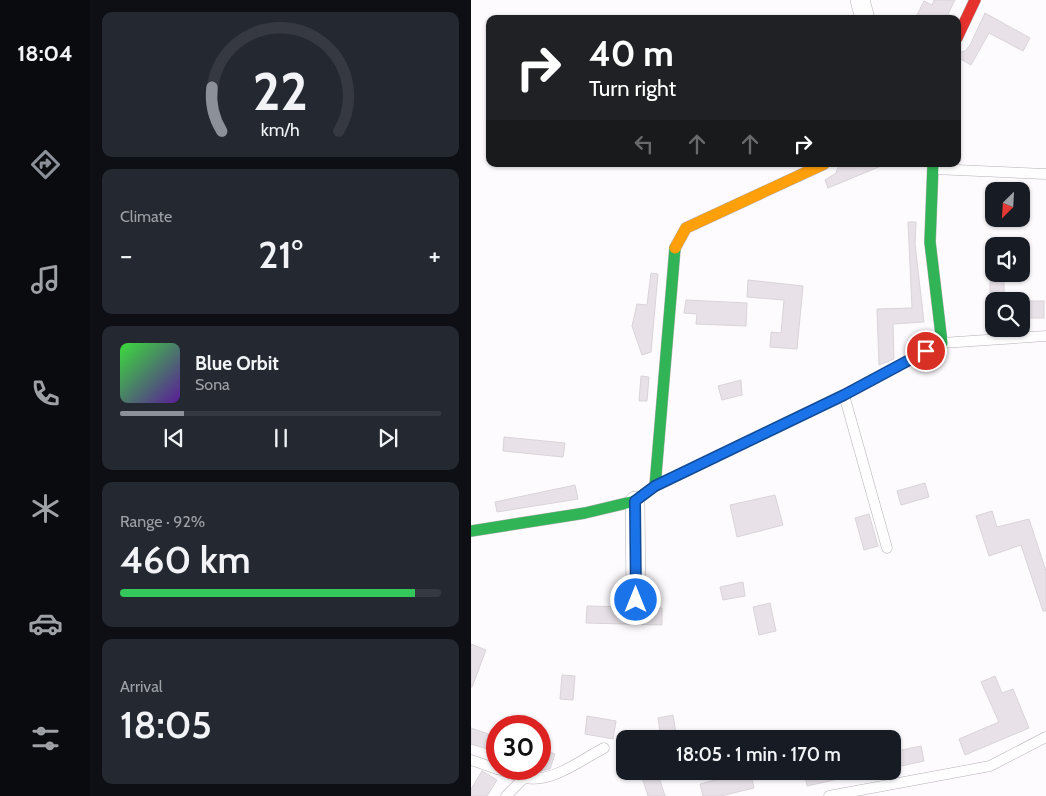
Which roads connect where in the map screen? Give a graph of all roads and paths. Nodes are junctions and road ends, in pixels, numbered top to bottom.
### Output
1 (860, 0) edge
2 (975, 0) edge
3 (864, 15) edge
4 (961, 30) edge
5 (818, 167) edge
6 (933, 167) edge
7 (1046, 174) edge
8 (1046, 336) edge
9 (942, 343) junction
10 (844, 395) junction
11 (655, 486) junction
12 (635, 501) junction
13 (471, 531) edge
14 (887, 548) dead end
15 (636, 600) dead end
16 (1046, 737) edge
17 (604, 748) dead end
18 (471, 760) edge
19 (486, 765) edge
20 (551, 777) edge
21 (522, 780) edge
22 (506, 796) edge
23 (829, 796) edge

1 - 3 street
2 - 4 street
5 - 11 street
6 - 7 lane
6 - 9 street
8 - 9 lane
9 - 10 lane
10 - 11 lane
10 - 14 lane
11 - 12 street
12 - 13 street
12 - 15 street
16 - 23 lane
17 - 20 lane
18 - 19 lane
21 - 22 lane

